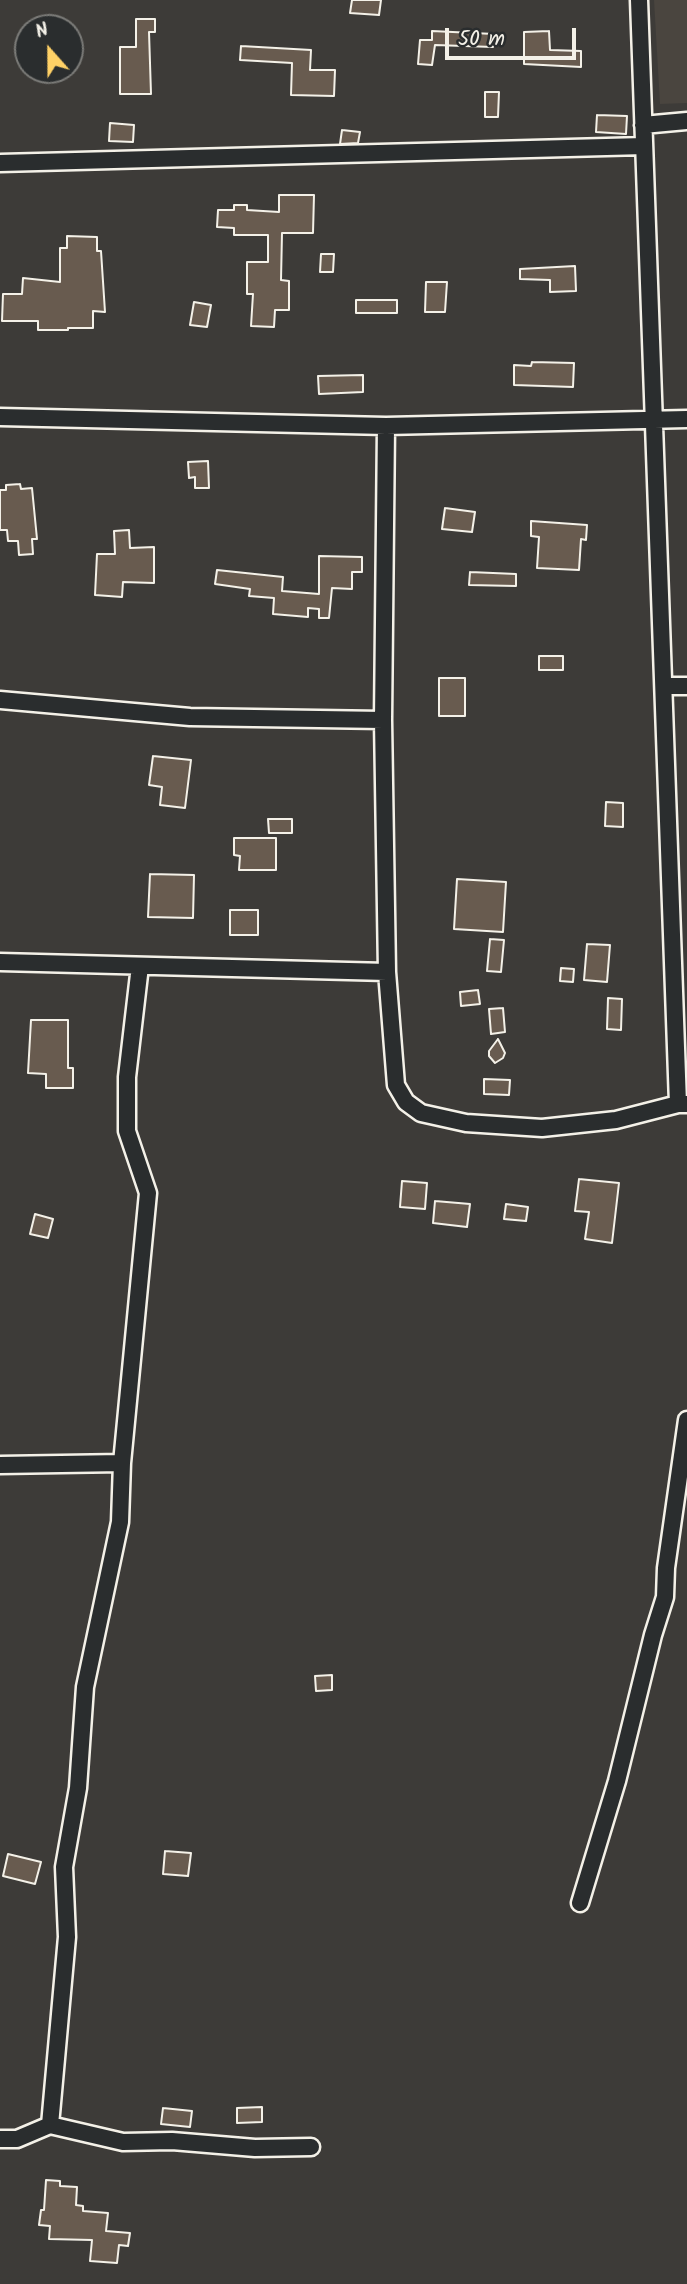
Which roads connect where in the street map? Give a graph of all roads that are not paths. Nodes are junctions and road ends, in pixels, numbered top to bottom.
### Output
1 (639, 0) edge
2 (687, 121) edge
3 (643, 125) junction
4 (644, 146) junction
5 (0, 163) edge
6 (0, 417) edge
7 (687, 419) edge
8 (654, 422) junction
9 (386, 426) junction
10 (664, 686) junction
11 (687, 686) edge
12 (0, 701) edge
13 (383, 720) junction
14 (0, 962) edge
15 (140, 966) junction
16 (387, 972) junction
17 (683, 1104) edge
18 (687, 1420) edge
19 (122, 1463) junction
20 (0, 1465) edge
21 (580, 1903) dead end
22 (50, 2125) junction
23 (0, 2139) edge
24 (311, 2147) dead end

1 - 3 street
2 - 3 street
3 - 4 street
4 - 5 street
4 - 8 street
6 - 9 street
7 - 8 street
8 - 9 street
8 - 10 street
9 - 13 street
10 - 11 street
10 - 17 street
12 - 13 street
13 - 16 street
14 - 15 street
15 - 16 street
15 - 19 street
16 - 17 street
18 - 21 street
19 - 20 street
19 - 22 street
22 - 23 street
22 - 24 street

